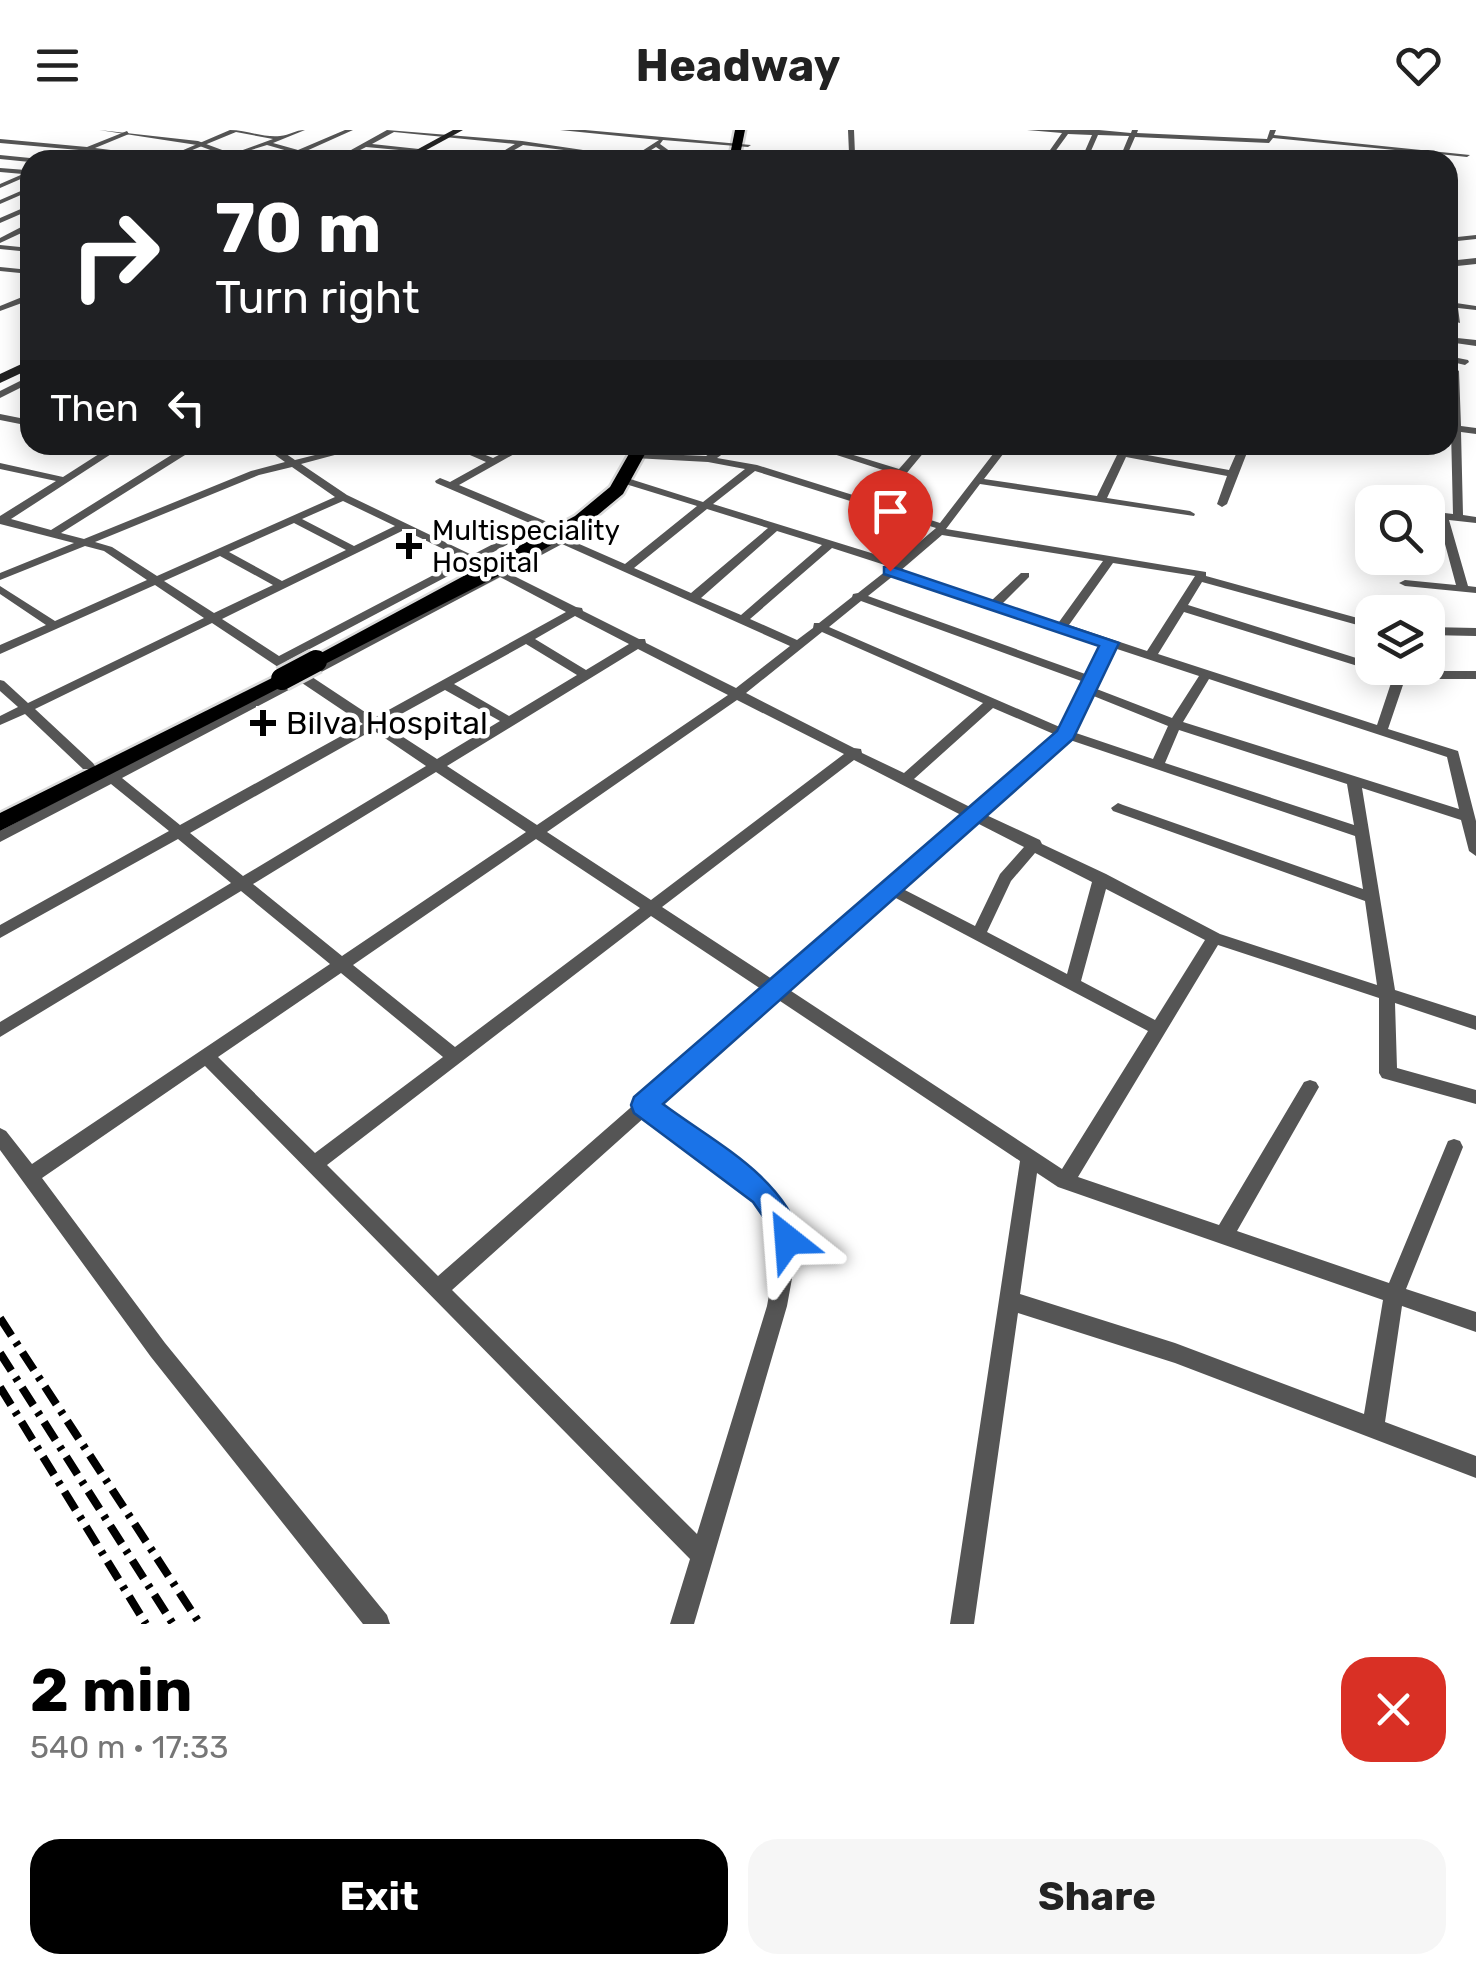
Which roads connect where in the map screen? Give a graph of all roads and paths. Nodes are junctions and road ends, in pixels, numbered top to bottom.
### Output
1 (21, 130) edge
2 (103, 130) edge
3 (219, 130) edge
4 (302, 130) edge
5 (350, 130) edge
6 (392, 130) edge
7 (563, 130) edge
8 (633, 130) edge
9 (714, 130) edge
10 (1030, 130) edge
11 (1335, 130) edge
12 (1067, 131) edge
13 (1097, 131) edge
14 (1133, 131) edge
15 (230, 132) edge
16 (459, 132) edge
17 (127, 133) junction
18 (1272, 133) edge
19 (606, 135) junction
20 (1384, 135) dead end
21 (743, 136) edge
22 (626, 137) junction
23 (279, 138) junction
24 (1230, 139) junction
25 (1304, 139) junction
26 (0, 140) edge
27 (267, 142) junction
28 (659, 142) junction
29 (1129, 142) junction
30 (198, 143) junction
31 (522, 143) junction
32 (365, 145) junction
33 (1362, 145) junction
34 (1399, 148) joint
35 (88, 149) junction
36 (98, 150) edge
37 (184, 150) edge
38 (216, 150) edge
39 (247, 150) edge
40 (292, 150) edge
41 (303, 150) edge
42 (355, 150) edge
43 (411, 150) edge
44 (422, 150) edge
45 (429, 150) edge
46 (510, 150) edge
47 (580, 150) joint
48 (647, 150) edge
49 (668, 150) edge
50 (1126, 150) edge
51 (1304, 150) edge
52 (1360, 150) edge
53 (1416, 150) edge
54 (1458, 155) edge
55 (1467, 156) dead end
56 (1458, 361) edge
57 (1465, 362) dead end
58 (104, 455) edge
59 (179, 455) edge
60 (281, 455) edge
61 (321, 455) edge
62 (477, 455) edge
63 (507, 455) edge
64 (629, 455) edge
65 (633, 455) edge
66 (684, 455) edge
67 (713, 455) edge
68 (844, 455) edge
69 (917, 455) edge
70 (998, 455) edge
71 (1121, 455) edge
72 (1133, 455) edge
73 (1240, 455) edge
74 (1453, 455) edge
75 (708, 458) junction
76 (291, 462) junction
77 (494, 462) junction
78 (0, 466) edge
79 (752, 467) junction
80 (902, 473) junction
81 (1233, 474) junction
82 (65, 480) junction
83 (624, 480) junction
84 (978, 481) junction
85 (343, 497) junction
86 (1101, 500) junction
87 (1222, 504) dead end
88 (707, 506) junction
89 (874, 506) junction
90 (1190, 514) dead end
91 (1445, 516) edge
92 (1458, 518) junction
93 (294, 519) junction
94 (1, 520) edge
95 (1476, 520) edge
96 (1445, 521) edge
97 (404, 526) junction
98 (776, 528) junction
99 (941, 529) junction
100 (55, 532) junction
101 (551, 532) junction
102 (88, 540) junction
103 (830, 544) junction
104 (354, 550) junction
105 (221, 552) junction
106 (1110, 558) junction
107 (474, 560) junction
108 (894, 568) junction
109 (626, 569) junction
110 (502, 574) junction
111 (1025, 575) dead end
112 (0, 577) edge
113 (1199, 578) junction
114 (156, 581) junction
115 (1406, 583) dead end
116 (283, 586) junction
117 (0, 589) edge
118 (1470, 589) edge
119 (857, 596) junction
120 (692, 598) junction
121 (994, 605) junction
122 (1181, 608) junction
123 (578, 610) junction
124 (214, 620) junction
125 (741, 620) junction
126 (1355, 621) edge
127 (55, 626) junction
128 (818, 626) junction
129 (1062, 627) junction
130 (1445, 632) edge
131 (1476, 632) edge
132 (526, 639) junction
133 (641, 642) junction
134 (1110, 643) junction
135 (800, 646) junction
136 (0, 650) edge
137 (1150, 656) junction
138 (1355, 661) edge
139 (284, 673) junction
140 (1206, 674) junction
141 (1476, 674) edge
142 (586, 675) junction
143 (1445, 675) edge
144 (0, 684) edge
145 (444, 684) junction
146 (1397, 685) edge
147 (1091, 686) junction
148 (739, 692) junction
149 (992, 702) junction
150 (28, 708) junction
151 (0, 721) edge
152 (510, 721) junction
153 (1175, 724) junction
154 (370, 725) junction
155 (1381, 731) junction
156 (1066, 734) junction
157 (856, 752) junction
158 (1157, 765) junction
159 (88, 766) junction
160 (433, 766) junction
161 (113, 778) junction
162 (907, 778) junction
163 (1354, 780) junction
164 (1118, 808) dead end
165 (0, 810) edge
166 (978, 814) junction
167 (1468, 817) junction
168 (0, 823) edge
169 (176, 832) junction
170 (1362, 833) junction
171 (537, 835) junction
172 (0, 837) edge
173 (1035, 844) junction
174 (1476, 852) edge
175 (1101, 878) junction
176 (244, 882) junction
177 (891, 889) junction
178 (1372, 898) junction
179 (650, 909) junction
180 (0, 932) edge
181 (978, 935) junction
182 (1214, 938) junction
183 (343, 965) junction
184 (1072, 984) junction
185 (774, 990) junction
186 (1387, 994) junction
187 (1476, 1024) edge
188 (1158, 1029) junction
189 (0, 1030) edge
190 (207, 1057) junction
191 (455, 1057) junction
192 (1310, 1087) dead end
193 (1476, 1097) edge
194 (644, 1105) junction
195 (0, 1136) edge
196 (1454, 1147) dead end
197 (1030, 1158) junction
198 (314, 1164) junction
199 (28, 1178) junction
200 (1066, 1181) junction
201 (1224, 1236) junction
202 (438, 1289) junction
203 (1394, 1294) junction
204 (1012, 1301) junction
205 (1476, 1322) edge
206 (1373, 1427) junction
207 (1476, 1467) edge
208 (704, 1556) junction
209 (378, 1624) edge
210 (682, 1624) edge
211 (962, 1624) edge

1 - 26 street
2 - 17 street
3 - 15 street
4 - 23 street
5 - 41 street
6 - 16 street
6 - 32 street
7 - 19 street
8 - 22 street
9 - 21 street
10 - 12 street
11 - 20 street
12 - 13 street
13 - 14 street
14 - 24 street
14 - 29 street
15 - 23 street
15 - 30 street
16 - 31 street
16 - 44 main road
16 - 45 main road
17 - 30 street
17 - 35 street
18 - 24 street
18 - 25 street
19 - 22 street
19 - 47 street
21 - 28 street
22 - 28 street
23 - 27 street
24 - 29 street
25 - 33 street
25 - 51 street
26 - 35 street
27 - 39 street
27 - 40 street
28 - 48 street
28 - 49 street
29 - 50 street
30 - 37 street
30 - 38 street
31 - 46 street
31 - 47 street
32 - 42 street
32 - 43 street
33 - 34 street
33 - 52 street
34 - 53 street
35 - 36 street
54 - 55 street
56 - 57 street
58 - 82 street
59 - 100 street
60 - 76 street
61 - 76 street
62 - 77 street
63 - 77 street
64 - 101 main road
65 - 83 main road
66 - 75 street
67 - 75 street
68 - 80 street
69 - 80 street
70 - 84 street
71 - 86 street
72 - 81 street
73 - 81 street
74 - 92 street
75 - 79 street
76 - 85 street
76 - 102 street
77 - 101 street
78 - 82 street
79 - 88 street
79 - 89 street
80 - 89 street
81 - 87 street
82 - 94 street
83 - 88 street
83 - 101 main road
84 - 86 street
84 - 99 street
85 - 93 street
85 - 97 street
86 - 90 street
88 - 98 street
88 - 109 street
89 - 99 street
91 - 92 street
92 - 95 street
93 - 104 street
93 - 105 street
94 - 100 street
96 - 118 street
97 - 104 street
97 - 107 street
98 - 103 street
98 - 120 street
99 - 106 street
99 - 108 street
100 - 102 street
101 - 107 street
101 - 109 street
101 - 110 street
101 - 139 main road, bridge
102 - 112 street
102 - 114 street
103 - 108 street
103 - 125 street
104 - 116 street
105 - 114 street
105 - 116 street
106 - 113 street
106 - 129 street
107 - 139 street
108 - 119 street
108 - 121 street
109 - 120 street
110 - 123 street
110 - 139 street
111 - 121 street
113 - 122 street
113 - 126 street
114 - 124 street
114 - 127 street
115 - 118 street
116 - 124 street
117 - 127 street
119 - 128 street
119 - 147 street
120 - 125 street
121 - 129 street
122 - 137 street
122 - 138 street
123 - 132 street
123 - 133 street
124 - 139 street
124 - 150 street
125 - 135 street
127 - 136 street
128 - 135 street
128 - 149 street
129 - 134 street
130 - 131 street
132 - 142 street
132 - 145 street
133 - 142 street
133 - 148 street
134 - 137 street
134 - 147 street
135 - 148 street
137 - 140 street
139 - 154 street
139 - 159 main road
139 - 161 street
139 - 168 main road
140 - 153 street
140 - 155 street
141 - 143 street
142 - 152 street
144 - 150 street
145 - 152 street
145 - 154 street
146 - 155 street
147 - 153 street
147 - 156 street
148 - 157 street
148 - 171 street
149 - 156 street
149 - 162 street
150 - 151 street
150 - 159 street
152 - 160 street
153 - 158 street
153 - 163 street
154 - 160 street
154 - 169 street
155 - 167 street
156 - 158 street
156 - 166 street
157 - 162 street
157 - 179 street
158 - 170 street
159 - 165 main road
160 - 171 street
160 - 176 street
161 - 169 street
161 - 172 street
162 - 166 street
163 - 167 street
163 - 170 street
164 - 178 street
166 - 173 street
166 - 177 street
167 - 174 street
169 - 176 street
169 - 180 street
170 - 178 street
171 - 179 street
171 - 183 street
173 - 175 street
173 - 181 street
175 - 182 street
175 - 184 street
176 - 183 street
176 - 189 street
177 - 181 street
177 - 185 street
178 - 186 street
179 - 185 street
179 - 191 street
181 - 184 street
182 - 186 street
182 - 188 street
183 - 190 street
183 - 191 street
184 - 188 street
185 - 194 street
185 - 197 street
186 - 187 street
186 - 193 street
188 - 200 street
190 - 198 street
190 - 199 street
191 - 198 street
192 - 201 street
194 - 202 street
194 - 208 street
195 - 199 street
196 - 203 street
197 - 200 street
197 - 204 street
198 - 202 street
199 - 209 street
200 - 201 street
201 - 203 street
202 - 208 street
203 - 205 street
203 - 206 street
204 - 206 street
204 - 211 street
206 - 207 street
208 - 210 street

